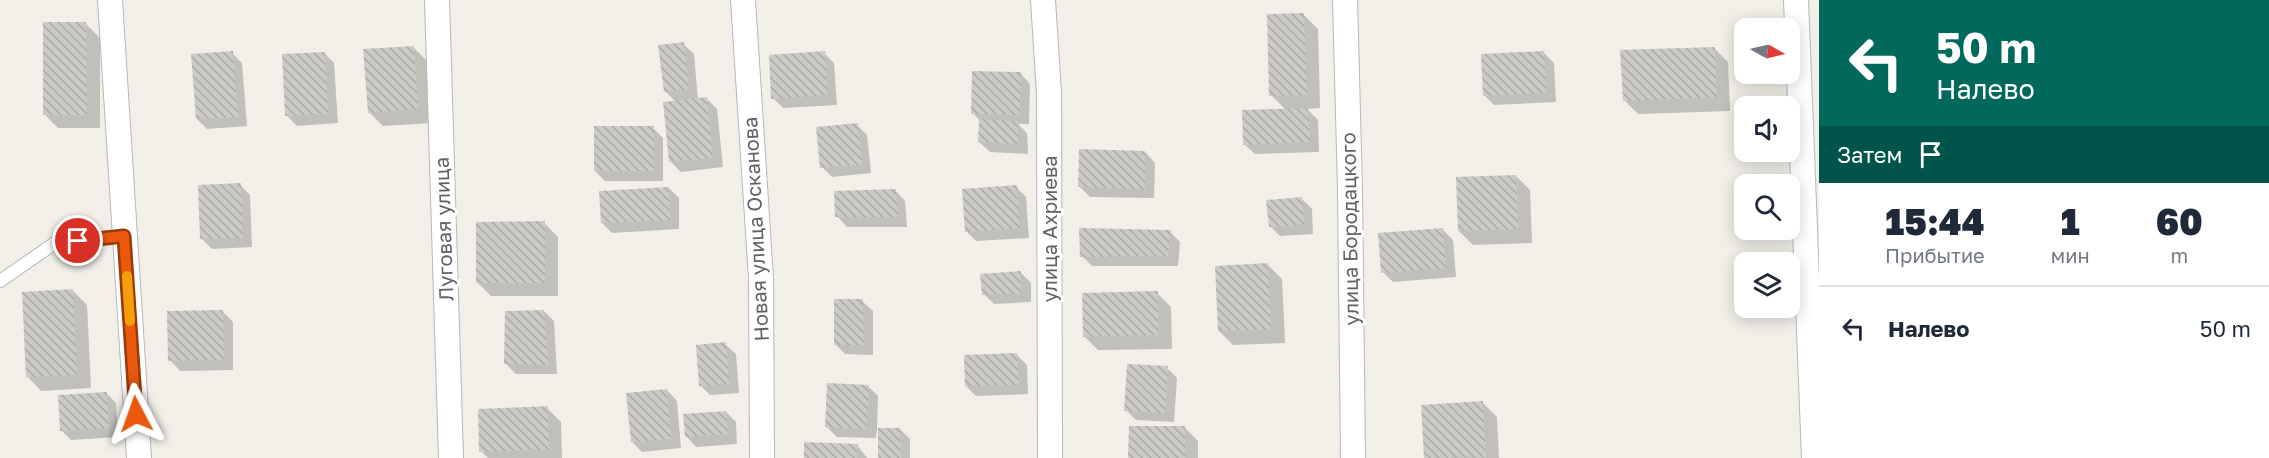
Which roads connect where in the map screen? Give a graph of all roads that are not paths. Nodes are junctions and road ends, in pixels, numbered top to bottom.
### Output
1 (110, 0) edge
2 (437, 0) edge
3 (744, 0) edge
4 (1043, 0) edge
5 (1345, 0) edge
6 (1796, 0) edge
7 (124, 236) junction
8 (0, 281) edge
9 (139, 458) edge
10 (451, 458) edge
11 (762, 458) edge
12 (1050, 458) edge
13 (1353, 458) edge
14 (1814, 458) edge

1 - 7 street
2 - 10 street, Луговая улица
3 - 11 street, Новая улица Осканова
4 - 12 street, улица Ахриева
5 - 13 street, улица Бородацкого
6 - 14 street
7 - 8 lane
7 - 9 street

